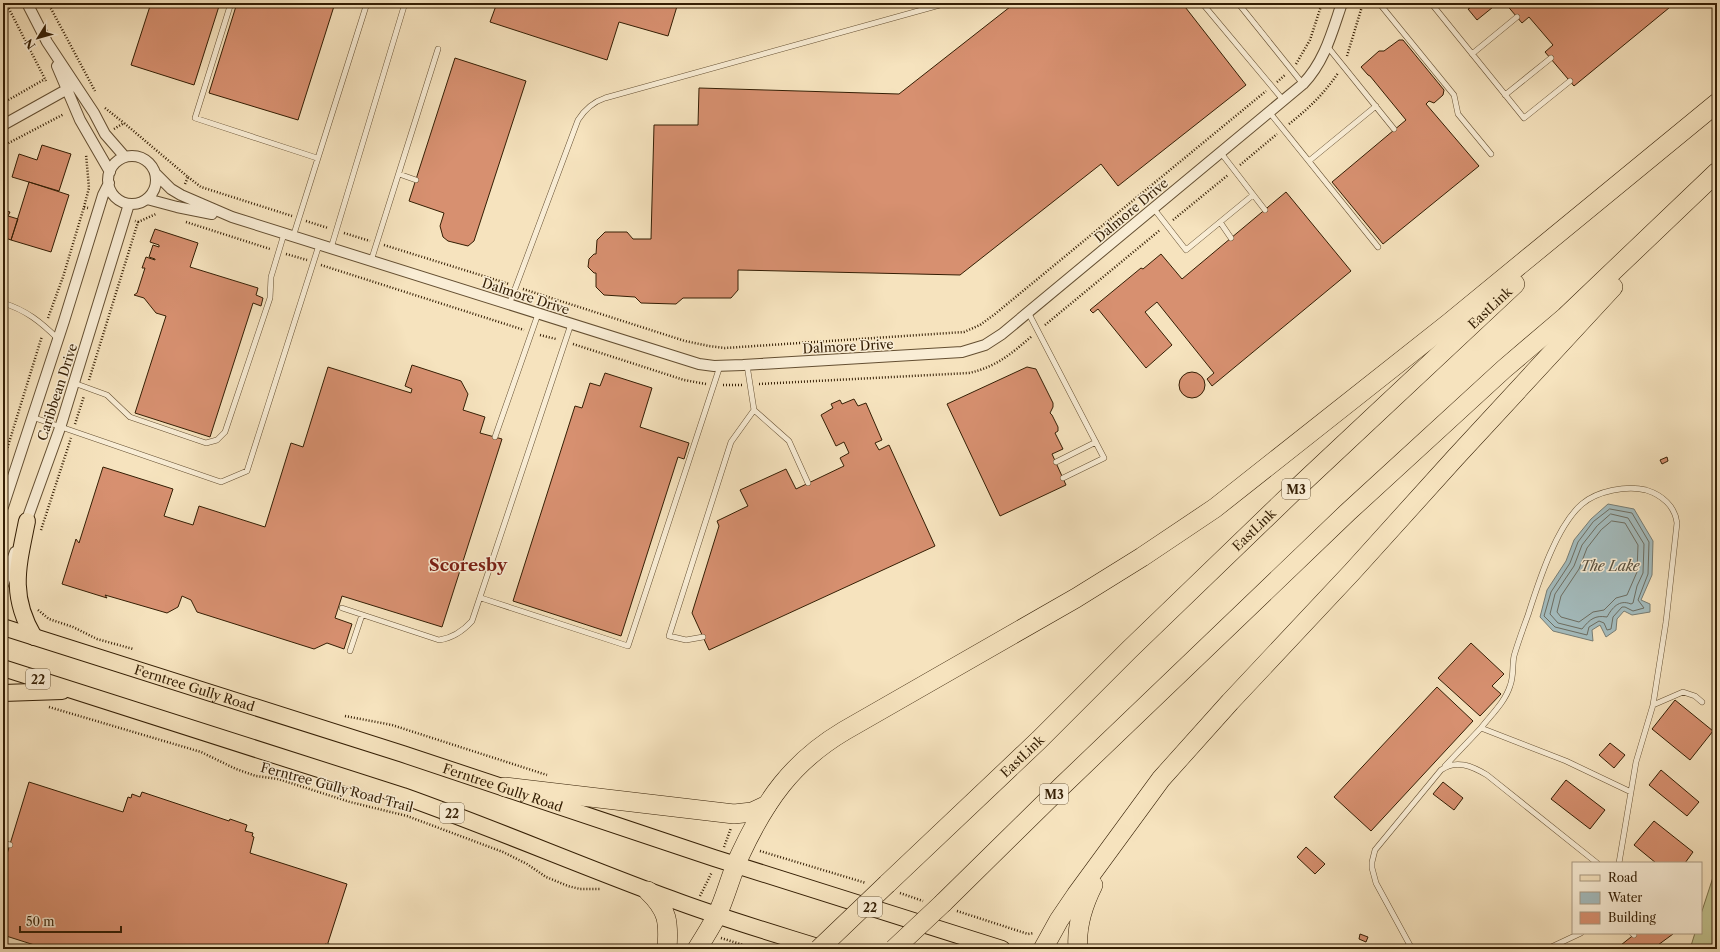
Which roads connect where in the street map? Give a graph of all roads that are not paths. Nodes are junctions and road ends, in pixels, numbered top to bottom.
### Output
1 (27, 3) edge
2 (231, 3) edge
3 (367, 3) edge
4 (405, 3) edge
5 (947, 3) edge
6 (1202, 3) edge
7 (1238, 3) edge
8 (1342, 3) edge
9 (1379, 3) edge
10 (1431, 3) edge
11 (1517, 17) dead end
12 (1327, 46) junction
13 (438, 50) dead end
14 (1472, 54) junction
15 (1551, 58) dead end
16 (1570, 81) dead end
17 (1303, 84) junction
18 (71, 88) junction
19 (1506, 95) junction
20 (1284, 101) junction
21 (1717, 103) edge
22 (1376, 106) junction
23 (1717, 106) edge
24 (1270, 113) junction
25 (3, 125) edge
26 (1394, 129) dead end
27 (1221, 153) junction
28 (1491, 154) dead end
29 (125, 157) junction
30 (317, 158) junction
31 (1309, 162) junction
32 (110, 172) junction
33 (1717, 172) edge
34 (155, 173) junction
35 (399, 174) junction
36 (1717, 175) edge
37 (416, 180) dead end
38 (109, 183) junction
39 (1253, 195) junction
40 (147, 198) junction
41 (130, 204) junction
42 (1154, 209) junction
43 (1265, 210) dead end
44 (232, 217) junction
45 (1220, 222) junction
46 (288, 235) junction
47 (1231, 238) dead end
48 (319, 245) junction
49 (1378, 247) dead end
50 (331, 248) junction
51 (371, 261) junction
52 (3, 303) edge
53 (509, 305) junction
54 (1028, 312) junction
55 (538, 314) junction
56 (571, 324) junction
57 (58, 339) junction
58 (747, 365) junction
59 (720, 366) junction
60 (74, 382) junction
61 (754, 410) junction
62 (32, 417) junction
63 (60, 428) junction
64 (495, 437) dead end
65 (1096, 442) junction
66 (1056, 462) dead end
67 (1063, 478) dead end
68 (808, 483) dead end
69 (3, 507) edge
70 (27, 521) junction
71 (3, 585) edge
72 (481, 598) junction
73 (342, 608) dead end
74 (362, 615) junction
75 (3, 627) edge
76 (34, 636) junction
77 (703, 637) dead end
78 (350, 652) dead end
79 (3, 668) edge
80 (73, 690) junction
81 (3, 693) edge
82 (1702, 702) dead end
83 (1653, 705) junction
84 (1481, 728) junction
85 (1441, 770) junction
86 (505, 787) junction
87 (1631, 792) junction
88 (767, 805) junction
89 (1132, 818) junction
90 (3, 843) edge
91 (10, 845) dead end
92 (1596, 862) edge
93 (1620, 862) edge
94 (737, 865) junction
95 (648, 891) junction
96 (717, 915) junction
97 (1579, 934) edge
98 (1046, 944) edge
99 (327, 946) dead end
100 (335, 949) edge
101 (667, 949) edge
102 (697, 949) edge
103 (820, 949) edge
104 (824, 949) edge
105 (894, 949) edge
106 (1002, 949) edge
107 (1078, 949) edge
108 (1412, 949) edge
109 (1547, 949) edge

1 - 18 street
2 - 30 lane
3 - 30 lane
4 - 50 lane
5 - 53 lane
6 - 20 lane
7 - 17 lane
8 - 12 street, Dalmore Drive
9 - 28 lane
10 - 14 lane
11 - 14 lane
12 - 17 street, Dalmore Drive
12 - 22 lane
13 - 35 lane
14 - 19 lane
15 - 19 lane
16 - 19 lane
17 - 20 street, Dalmore Drive
18 - 25 street
18 - 29 street
18 - 32 street
20 - 24 street, Dalmore Drive
21 - 88 highway
22 - 26 lane
22 - 31 lane
23 - 103 highway, EastLink / M3, bridge
24 - 27 street, Dalmore Drive
24 - 31 lane
27 - 39 lane
27 - 42 street, Dalmore Drive
29 - 32 street
29 - 34 street
30 - 46 lane
31 - 49 lane
32 - 38 street
33 - 105 highway, M3, bridge
34 - 40 street
34 - 44 street, Dalmore Drive
35 - 37 lane
35 - 51 lane
36 - 89 highway
38 - 41 street
38 - 57 street, Caribbean Drive
39 - 43 lane
39 - 45 lane
40 - 41 street
40 - 44 street, Dalmore Drive
41 - 60 street, Caribbean Drive
42 - 45 lane
42 - 54 street, Dalmore Drive
44 - 46 street, Dalmore Drive
45 - 47 lane
46 - 48 street, Dalmore Drive
46 - 60 lane
48 - 50 street, Dalmore Drive
48 - 63 lane
50 - 51 street, Dalmore Drive
51 - 53 street, Dalmore Drive
52 - 57 lane
53 - 55 street, Dalmore Drive
54 - 58 street, Dalmore Drive
54 - 65 lane
55 - 56 street, Dalmore Drive
55 - 64 lane
56 - 59 street, Dalmore Drive
56 - 72 lane
57 - 62 street, Caribbean Drive
58 - 59 street, Dalmore Drive
58 - 61 lane
59 - 72 lane
60 - 63 street, Caribbean Drive
61 - 68 lane
61 - 77 lane
62 - 63 lane
62 - 69 street, Caribbean Drive
63 - 70 street, Caribbean Drive
65 - 66 lane
65 - 67 lane
70 - 71 street, Caribbean Drive
70 - 76 main road
72 - 74 lane
73 - 74 lane
74 - 78 lane
75 - 76 main road, Ferntree Gully Road / 22
76 - 86 main road, Ferntree Gully Road / 22
79 - 80 main road, 22
80 - 81 main road
80 - 95 main road, 22
82 - 83 lane
83 - 84 lane
83 - 87 lane
84 - 85 lane
84 - 87 lane
85 - 92 lane
85 - 108 lane
86 - 88 highway
86 - 94 main road, Ferntree Gully Road / 22
87 - 93 lane
88 - 94 highway
89 - 98 highway
89 - 107 highway
90 - 91 lane
94 - 96 highway
94 - 106 main road, Ferntree Gully Road / 22
95 - 96 main road, 22
95 - 101 highway
96 - 102 highway
96 - 104 main road, 22
97 - 109 lane
99 - 100 lane

